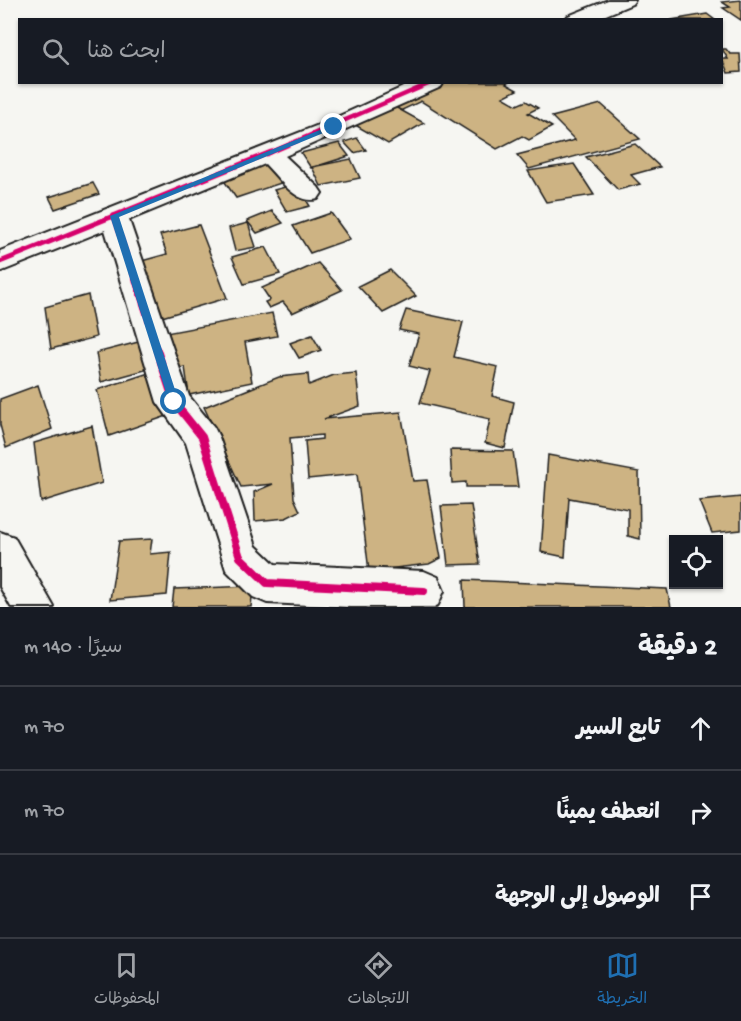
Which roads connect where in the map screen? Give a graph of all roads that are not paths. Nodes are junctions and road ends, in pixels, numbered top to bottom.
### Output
1 (625, 0) edge
2 (580, 18) edge
3 (428, 84) edge
4 (268, 153) junction
5 (309, 193) dead end
6 (114, 216) junction
7 (0, 262) edge
8 (0, 550) edge
9 (424, 591) dead end
10 (34, 607) edge

1 - 2 street
3 - 4 street
4 - 5 street
4 - 6 street
6 - 7 street
6 - 9 street
8 - 10 street

